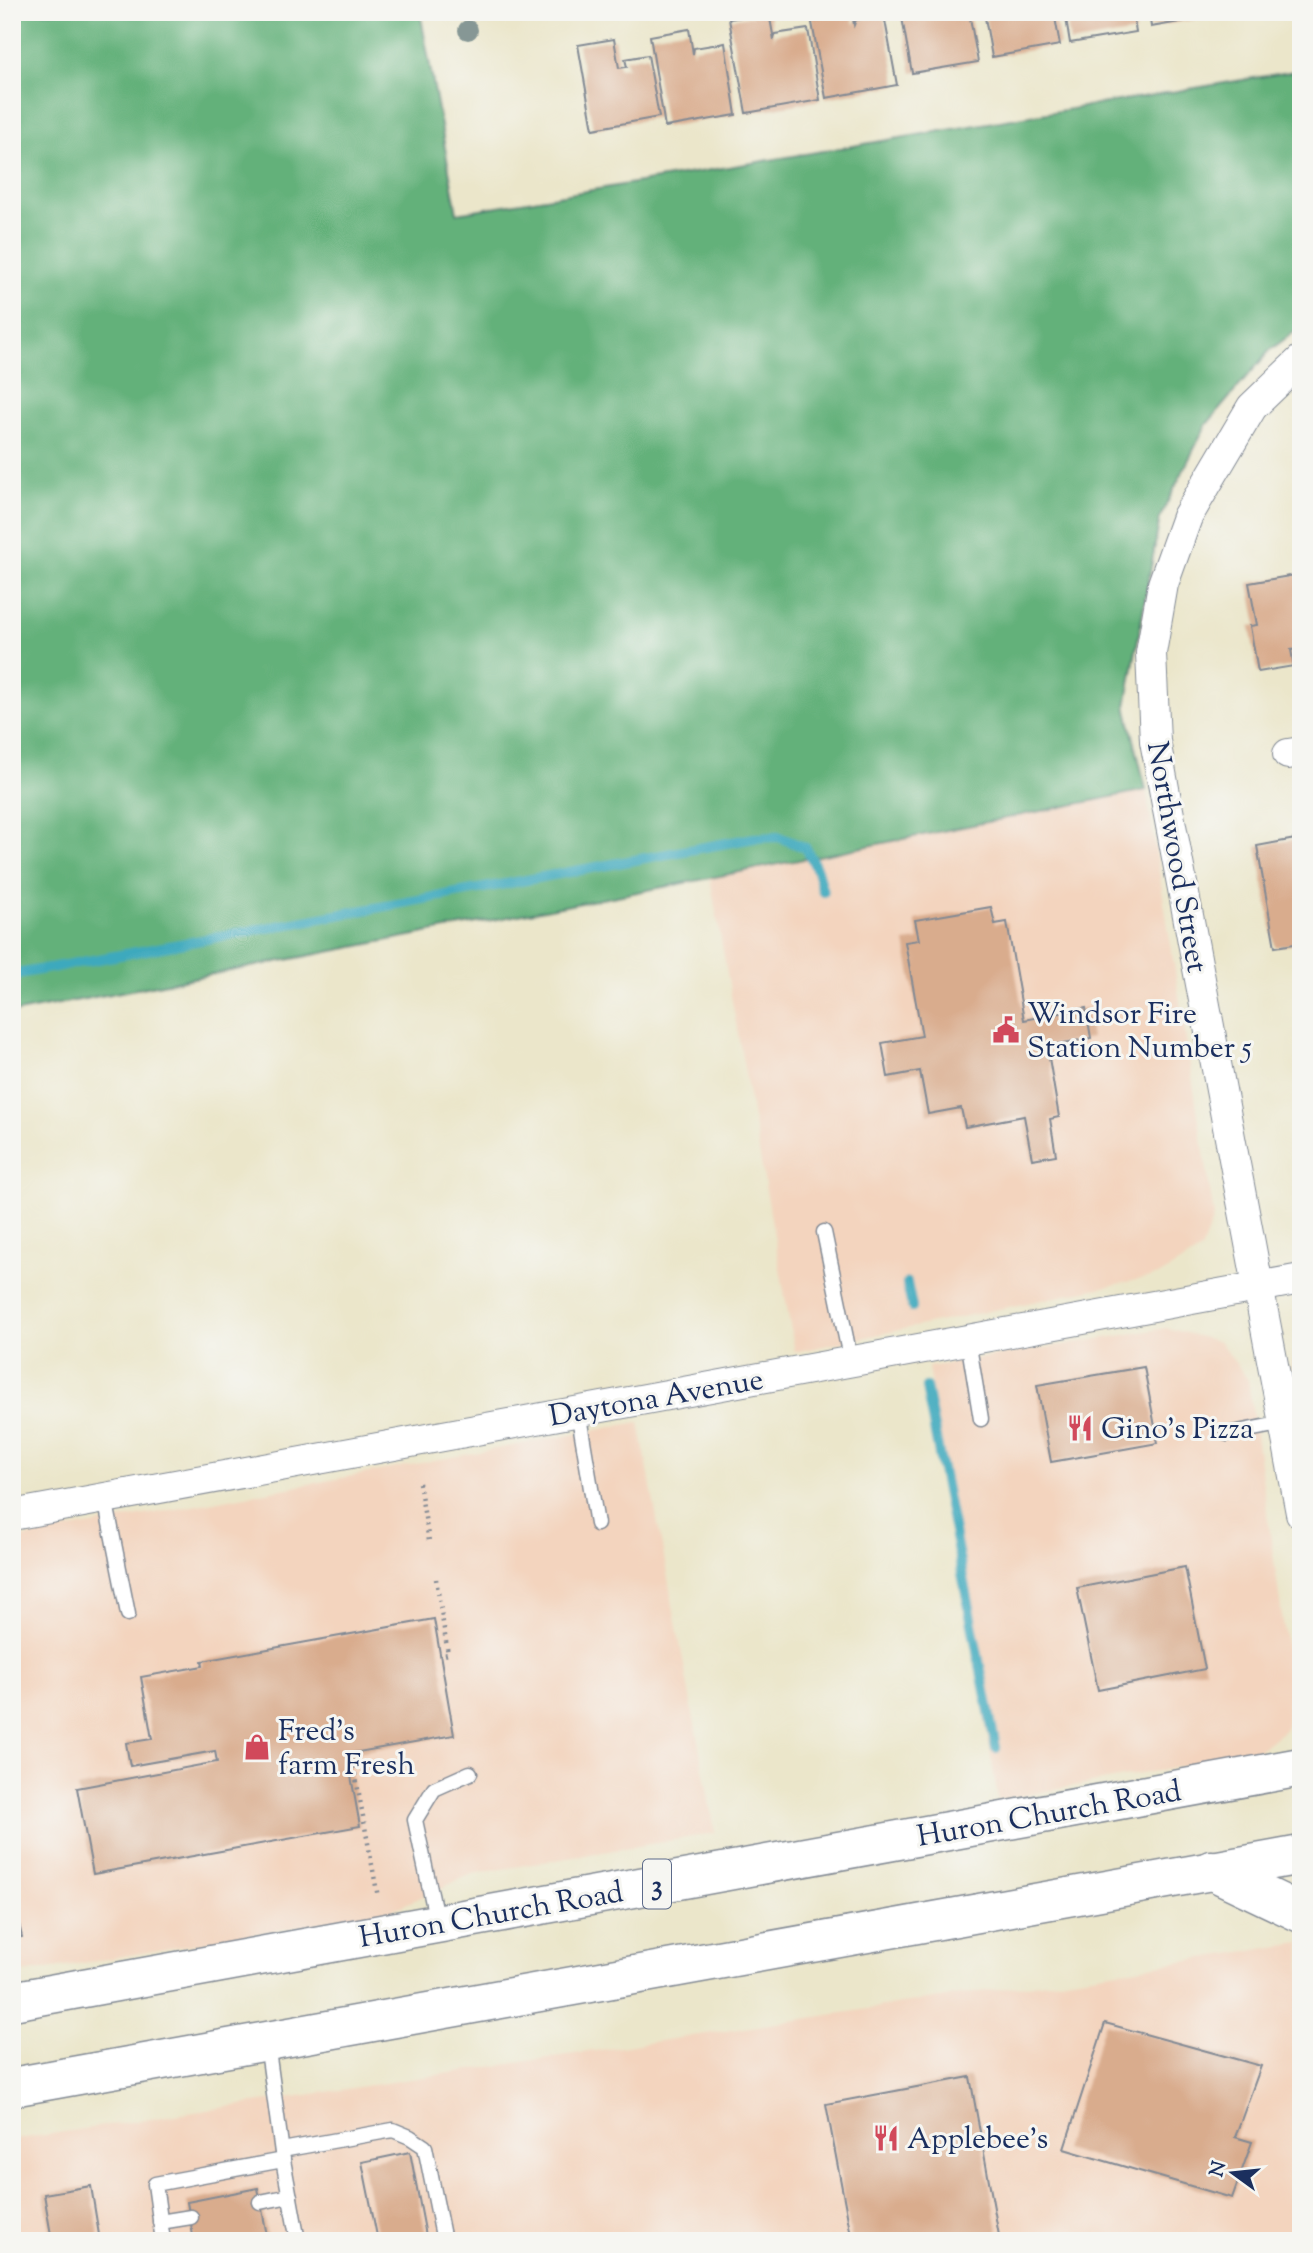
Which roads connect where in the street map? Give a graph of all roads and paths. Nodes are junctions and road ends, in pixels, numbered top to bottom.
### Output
1 (1301, 360) edge
2 (824, 1231) dead end
3 (1301, 1279) edge
4 (1258, 1287) junction
5 (968, 1340) junction
6 (851, 1362) junction
7 (1284, 1407) junction
8 (578, 1412) junction
9 (981, 1419) dead end
10 (1227, 1434) dead end
11 (419, 1483) dead end
12 (105, 1498) junction
13 (1301, 1513) edge
14 (12, 1515) edge
15 (597, 1524) dead end
16 (429, 1541) dead end
17 (436, 1579) dead end
18 (128, 1614) dead end
19 (440, 1656) dead end
20 (348, 1758) dead end
21 (1301, 1767) edge
22 (470, 1773) dead end
23 (1301, 1855) edge
24 (1211, 1870) junction
25 (379, 1901) dead end
26 (1301, 1913) edge
27 (437, 1924) junction
28 (12, 2001) edge
29 (267, 2041) junction
30 (12, 2087) edge
31 (282, 2155) junction
32 (290, 2196) junction
33 (260, 2202) dead end
34 (191, 2217) dead end
35 (160, 2222) junction
36 (163, 2241) edge
37 (298, 2241) edge
38 (444, 2241) edge

1 - 4 street, Northwood Street
2 - 6 lane
3 - 4 street, Daytona Avenue
4 - 5 street, Daytona Avenue
4 - 7 street, Northwood Street
5 - 6 street, Daytona Avenue
5 - 9 lane
6 - 8 street, Daytona Avenue
7 - 10 lane
7 - 13 street, Northwood Street
8 - 12 street, Daytona Avenue
8 - 15 lane
11 - 16 path
12 - 14 street, Daytona Avenue
12 - 18 lane
17 - 19 path
20 - 25 path
21 - 27 highway, Huron Church Road / 3
22 - 27 lane
23 - 24 highway
24 - 26 highway
24 - 29 highway
27 - 28 highway, Huron Church Road / 3
29 - 30 highway
29 - 31 lane
31 - 32 lane
31 - 35 lane
31 - 38 lane
32 - 33 lane
32 - 37 lane
34 - 35 lane
35 - 36 lane

